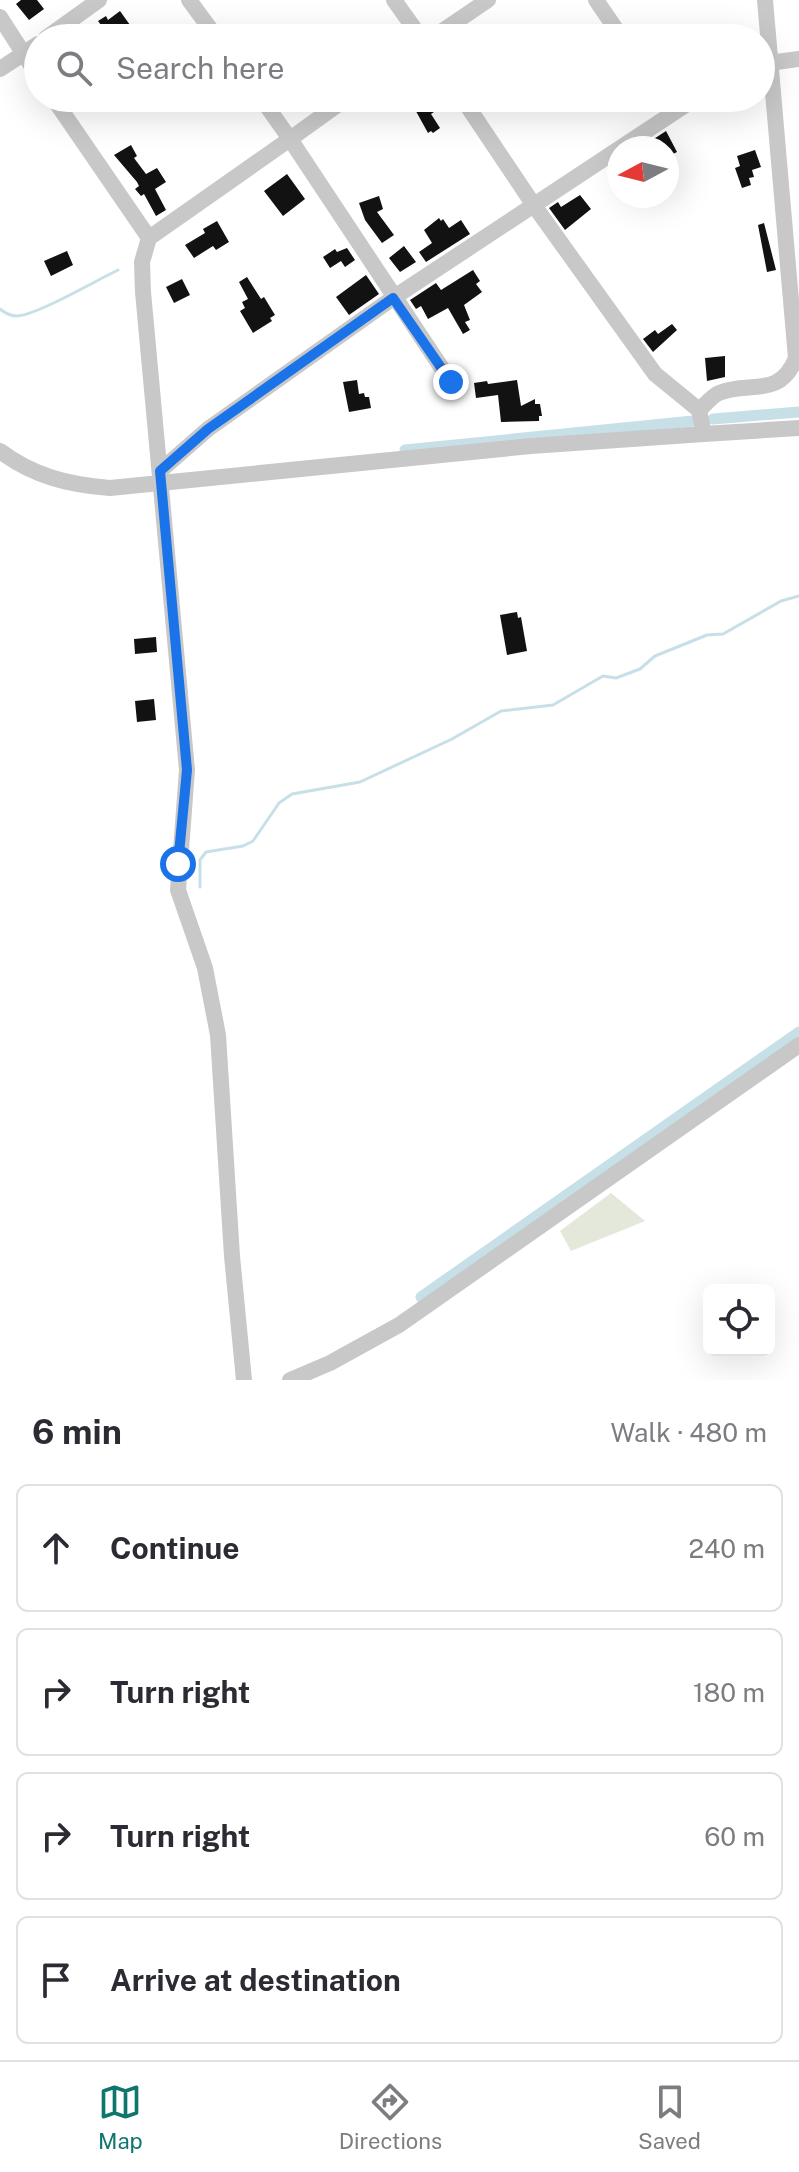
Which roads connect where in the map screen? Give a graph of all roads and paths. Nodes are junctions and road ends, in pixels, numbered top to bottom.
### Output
1 (99, 0) edge
2 (189, 0) edge
3 (394, 0) edge
4 (488, 0) edge
5 (596, 0) edge
6 (765, 0) edge
7 (0, 17) edge
8 (66, 24) edge
9 (207, 24) edge
10 (411, 24) edge
11 (453, 24) edge
12 (612, 24) edge
13 (765, 24) edge
14 (23, 54) joint
15 (799, 59) edge
16 (775, 61) edge
17 (0, 69) edge
18 (63, 112) edge
19 (271, 112) edge
20 (328, 112) edge
21 (471, 112) edge
22 (771, 112) edge
23 (672, 113) edge
24 (290, 139) junction
25 (533, 204) junction
26 (149, 238) junction
27 (393, 298) junction
28 (451, 382) dead end
29 (718, 393) junction
30 (678, 395) junction
31 (699, 410) junction
32 (799, 428) edge
33 (704, 434) junction
34 (0, 451) edge
35 (160, 478) junction
36 (799, 1045) edge
37 (244, 1380) edge
38 (290, 1380) edge

1 - 8 street
2 - 9 street
3 - 10 street
4 - 11 street
5 - 12 street
6 - 13 street
7 - 14 street
14 - 17 street
15 - 16 street
18 - 26 street
19 - 24 street
20 - 24 street
21 - 25 street
22 - 29 street
23 - 25 street
24 - 26 street
24 - 27 street
25 - 27 street
25 - 30 street
26 - 35 street
27 - 28 street
27 - 35 street
29 - 30 street
29 - 31 street
30 - 31 street
31 - 33 street
32 - 33 street
33 - 35 street
34 - 35 street
35 - 37 street
36 - 38 street

